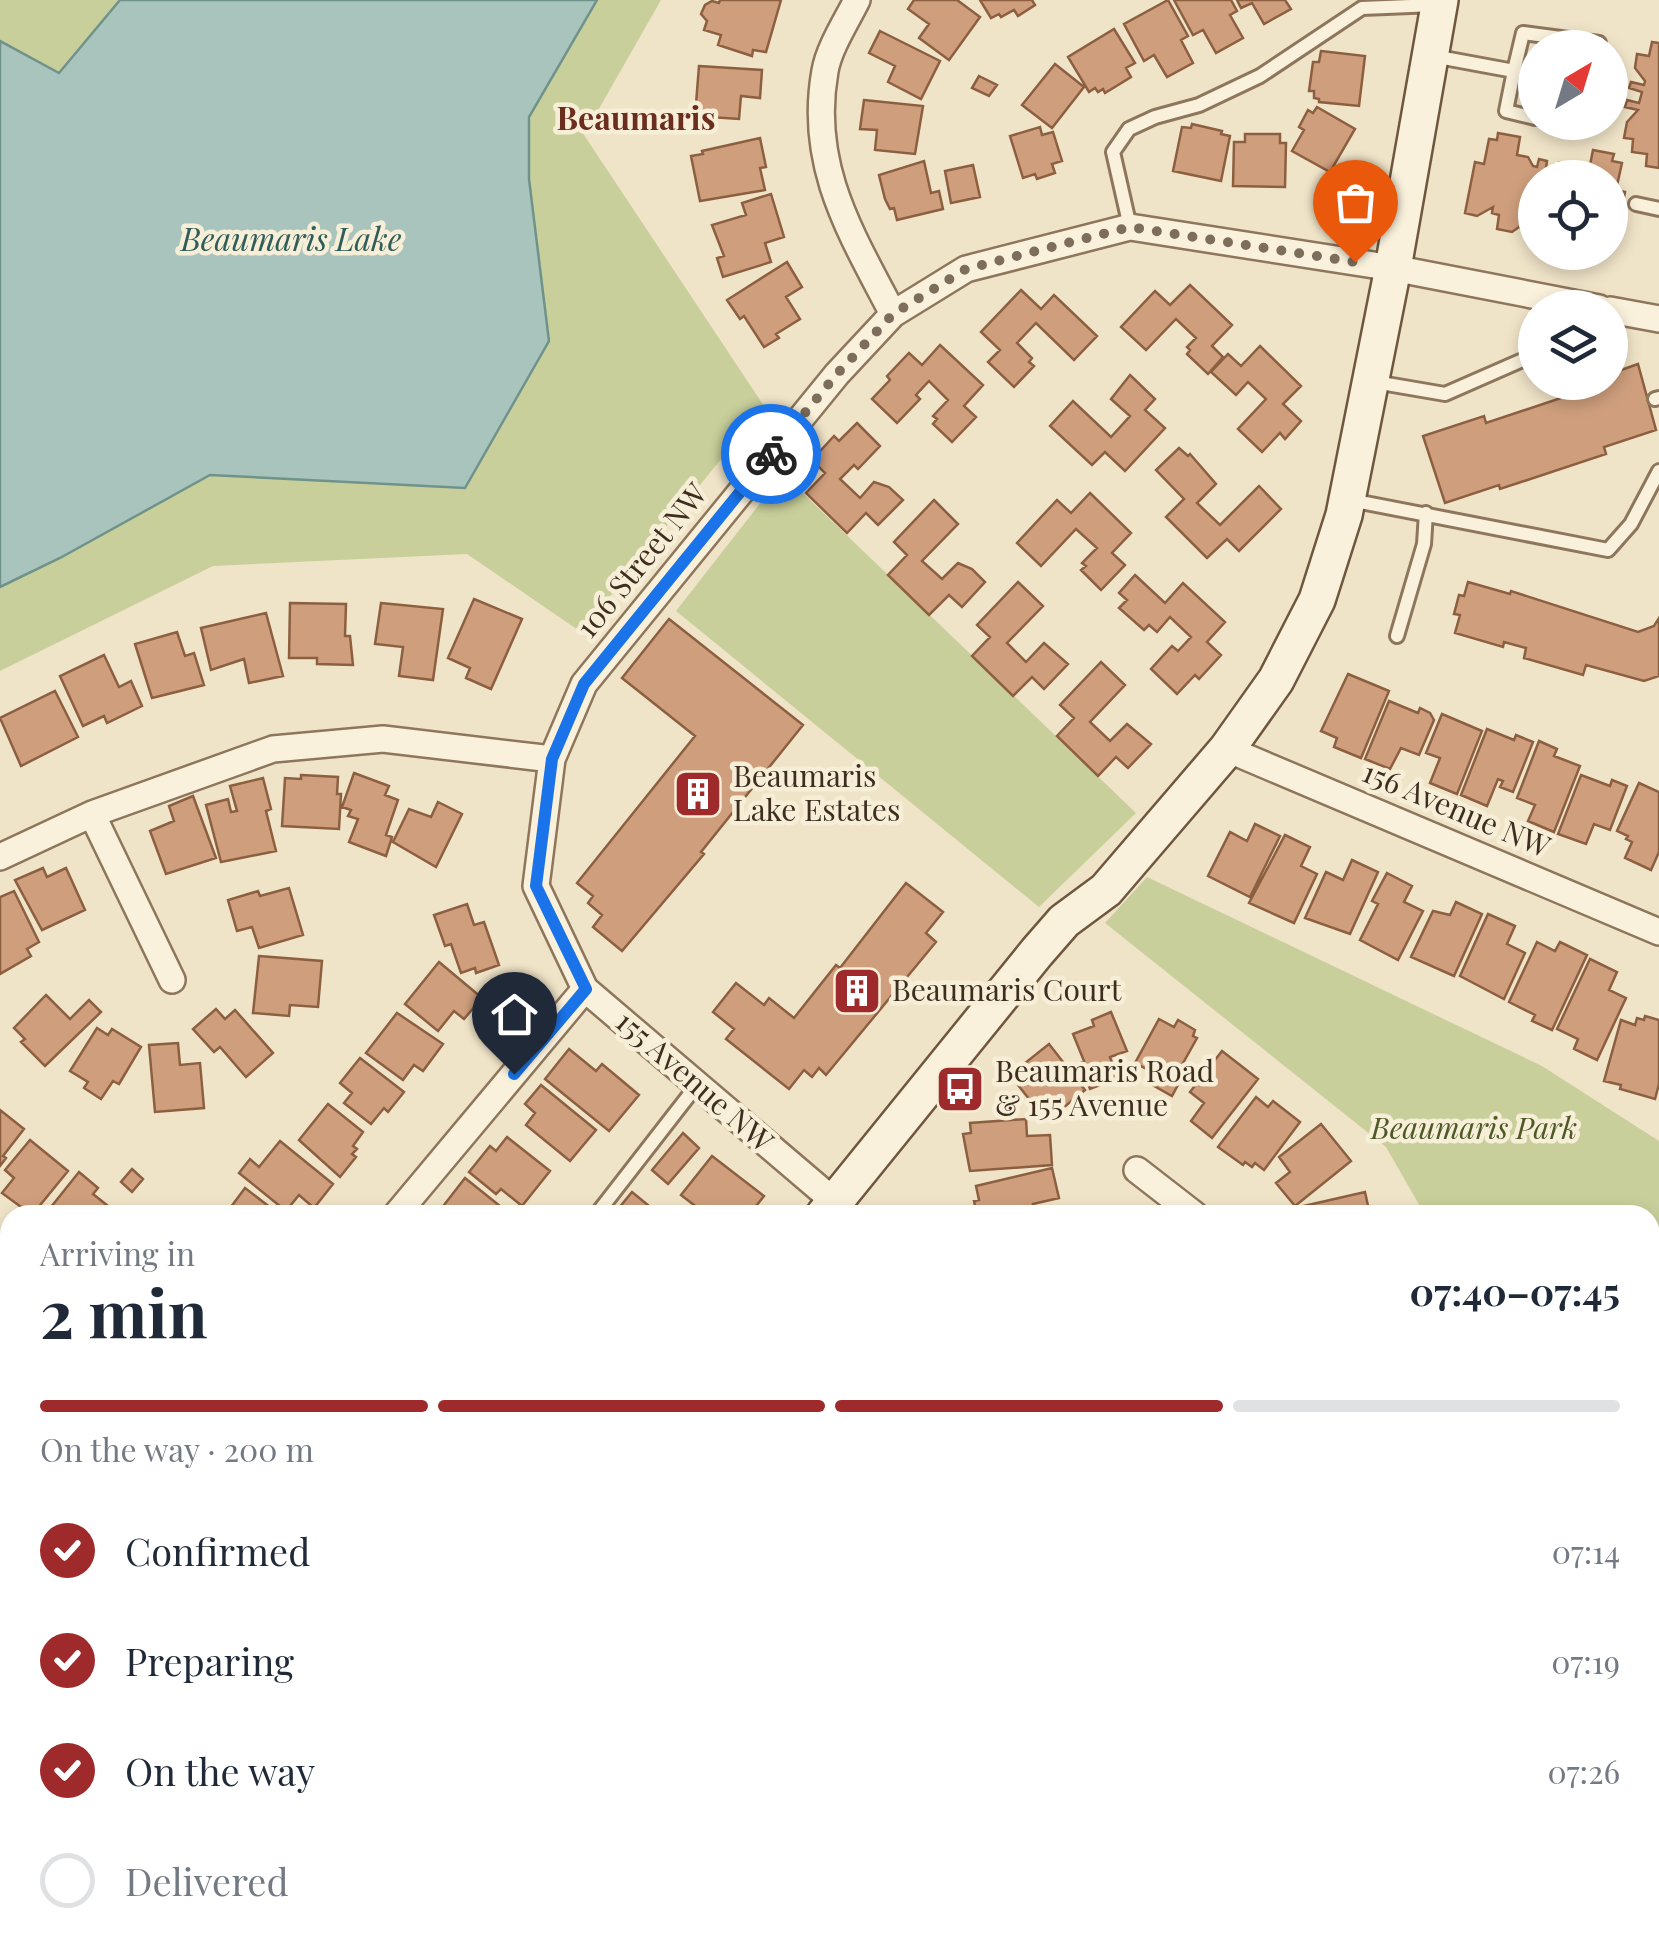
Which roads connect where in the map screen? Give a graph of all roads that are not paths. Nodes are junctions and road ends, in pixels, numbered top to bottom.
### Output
1 (856, 0) edge
2 (1440, 2) edge
3 (1518, 55) edge
4 (1430, 56) junction
5 (1514, 72) junction
6 (1518, 114) edge
7 (1636, 204) dead end
8 (1659, 209) edge
9 (1130, 227) junction
10 (1393, 268) junction
11 (1518, 297) edge
12 (893, 314) junction
13 (1659, 319) edge
14 (1628, 320) edge
15 (1518, 360) edge
16 (1371, 381) junction
17 (1659, 471) edge
18 (1347, 500) junction
19 (1426, 512) junction
20 (1397, 636) dead end
21 (1228, 748) junction
22 (552, 759) junction
23 (92, 814) junction
24 (0, 857) edge
25 (1659, 932) edge
26 (172, 980) dead end
27 (586, 989) junction
28 (697, 1085) junction
29 (1137, 1170) dead end
30 (404, 1205) edge
31 (604, 1205) edge
32 (829, 1205) edge
33 (841, 1205) edge
34 (1181, 1205) edge

1 - 12 street
2 - 4 street
2 - 9 lane
3 - 5 lane
4 - 5 lane
4 - 10 street
5 - 6 lane
7 - 8 lane
9 - 10 street
9 - 12 street, 106 Street NW
10 - 11 street
10 - 16 street
12 - 22 street, 106 Street NW
13 - 14 street
15 - 16 lane
16 - 18 street
17 - 19 lane
18 - 19 lane
18 - 21 street
19 - 20 lane
21 - 25 street, 156 Avenue NW
21 - 33 street
22 - 23 street
22 - 27 street, 155 Avenue NW
23 - 24 street
23 - 26 street
27 - 28 street, 155 Avenue NW
27 - 30 street
28 - 31 lane
28 - 32 street, 155 Avenue NW
29 - 34 street

